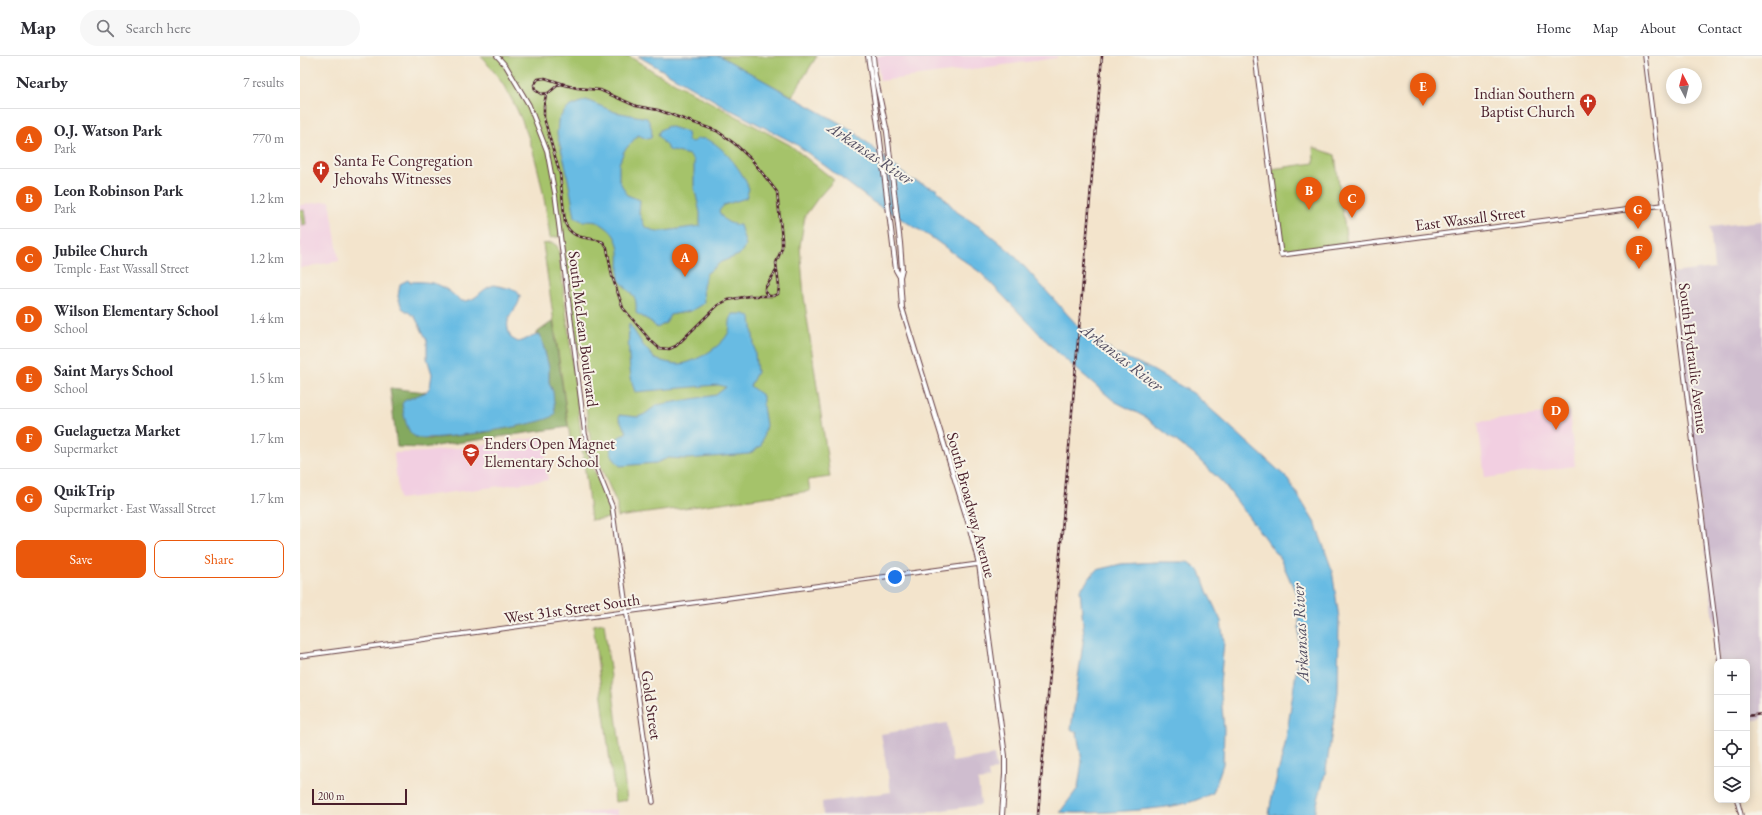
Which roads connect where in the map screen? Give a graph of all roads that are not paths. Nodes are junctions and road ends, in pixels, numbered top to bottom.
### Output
1 (497, 56) edge
2 (868, 56) edge
3 (873, 56) edge
4 (1254, 56) edge
5 (1645, 56) edge
6 (1663, 206) junction
7 (900, 277) junction
8 (979, 564) junction
9 (627, 612) junction
10 (300, 656) edge
11 (1720, 659) edge
12 (653, 802) dead end
13 (1738, 803) edge
14 (1002, 815) edge
15 (1740, 815) edge

1 - 9 street, South McLean Boulevard
2 - 7 main road, South Broadway Avenue
3 - 7 main road, South Broadway Avenue
4 - 6 street, East Wassall Street
5 - 6 street, South Hydraulic Avenue
6 - 11 street, South Hydraulic Avenue
7 - 8 main road, South Broadway Avenue
8 - 9 street, West 31st Street South
8 - 14 main road, South Broadway Avenue
9 - 10 street, West 31st Street South
9 - 12 street, Gold Street
13 - 15 street

